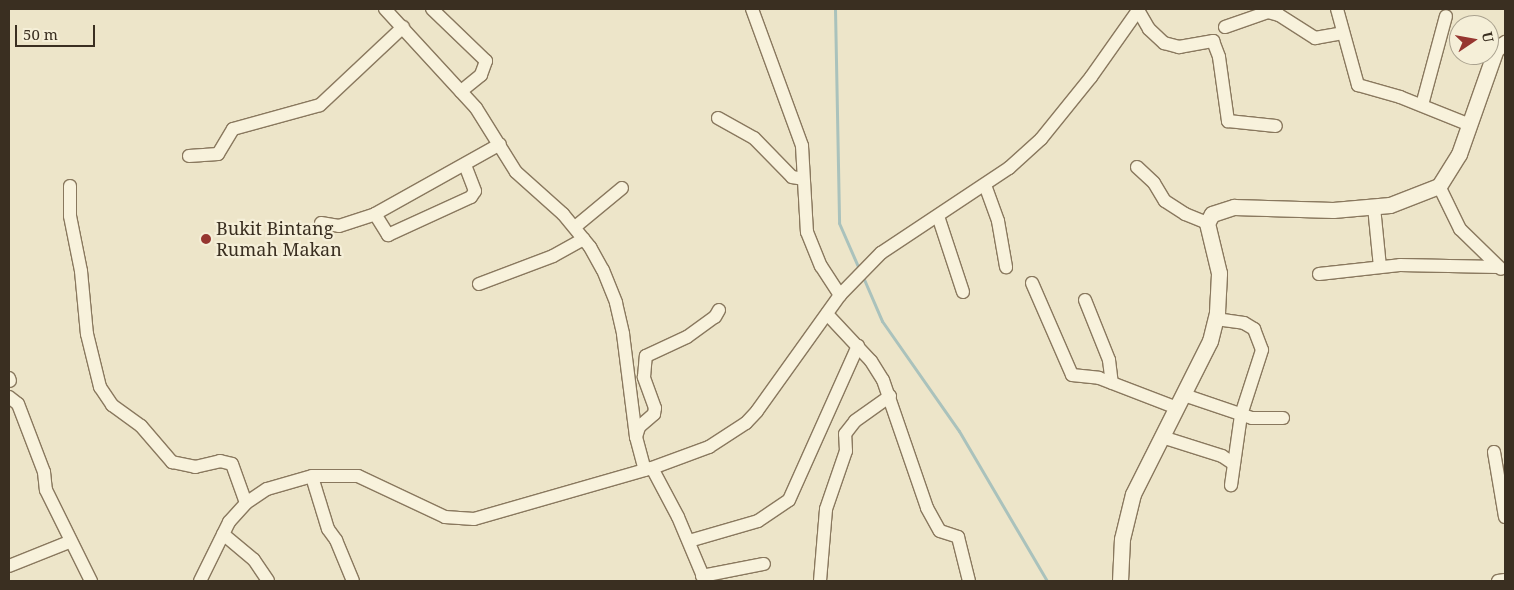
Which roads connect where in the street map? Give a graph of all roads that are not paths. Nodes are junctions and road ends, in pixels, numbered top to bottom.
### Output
1 (385, 9) edge
2 (432, 9) edge
3 (752, 9) edge
4 (1337, 9) edge
5 (1138, 10) edge
6 (1446, 16) dead end
7 (403, 27) junction
8 (1226, 27) dead end
9 (1343, 33) junction
10 (1505, 43) edge
11 (461, 91) junction
12 (1422, 105) junction
13 (718, 118) dead end
14 (1470, 125) junction
15 (1276, 126) dead end
16 (500, 144) junction
17 (189, 156) dead end
18 (465, 165) junction
19 (1137, 167) dead end
20 (803, 179) junction
21 (985, 185) junction
22 (70, 186) dead end
23 (1439, 186) junction
24 (622, 188) dead end
25 (1374, 207) junction
26 (375, 214) junction
27 (938, 216) junction
28 (321, 223) dead end
29 (1207, 223) junction
30 (574, 228) junction
31 (584, 239) junction
32 (1006, 267) dead end
33 (1380, 267) junction
34 (1502, 269) edge
35 (1320, 274) dead end
36 (1032, 283) dead end
37 (479, 284) dead end
38 (844, 292) junction
39 (963, 292) dead end
40 (1085, 300) dead end
41 (719, 310) dead end
42 (827, 314) junction
43 (1216, 319) junction
44 (858, 346) junction
45 (1112, 383) junction
46 (890, 396) junction
47 (9, 397) edge
48 (1180, 402) junction
49 (1241, 415) junction
50 (1283, 418) dead end
51 (636, 437) junction
52 (1162, 437) junction
53 (1494, 452) dead end
54 (1234, 464) junction
55 (649, 469) junction
56 (312, 477) junction
57 (1231, 485) dead end
58 (246, 503) junction
59 (1505, 517) edge
60 (223, 534) junction
61 (689, 541) junction
62 (69, 542) junction
63 (764, 564) dead end
64 (9, 566) edge
65 (704, 579) edge
66 (1505, 580) edge
67 (91, 581) edge
68 (200, 581) edge
69 (268, 581) edge
70 (353, 581) edge
71 (820, 581) edge
72 (969, 581) edge
73 (1120, 581) edge
74 (1498, 581) edge

1 - 7 street
2 - 11 street
3 - 20 street
4 - 9 street
5 - 15 street
5 - 21 street
6 - 12 street
7 - 11 street
7 - 17 street
8 - 9 street
9 - 12 street
10 - 14 street
11 - 16 street
12 - 14 street
13 - 20 street
14 - 23 street
16 - 18 street
16 - 30 street
18 - 26 street
18 - 26 street
19 - 29 street
20 - 38 street
21 - 27 street
21 - 32 street
22 - 58 street
23 - 25 street
23 - 34 street
24 - 30 street
25 - 29 street
25 - 33 street
26 - 28 street
27 - 38 street
27 - 39 street
29 - 43 street
30 - 31 street
31 - 37 street
31 - 51 street
33 - 34 street
33 - 35 street
36 - 45 street
38 - 42 street
40 - 45 street
41 - 51 street
42 - 44 street
42 - 55 street
43 - 48 street
43 - 49 street
44 - 46 street
44 - 61 street
45 - 48 street
46 - 71 street
46 - 72 street
47 - 62 street
48 - 49 street
48 - 52 street
49 - 50 street
49 - 54 street
51 - 55 street
52 - 54 street
52 - 73 street
53 - 59 street
54 - 57 street
55 - 56 street
55 - 61 street
56 - 58 street
56 - 70 street
58 - 60 street
60 - 68 street
60 - 69 street
61 - 65 street
62 - 64 street
62 - 67 street
63 - 65 street
66 - 74 street

